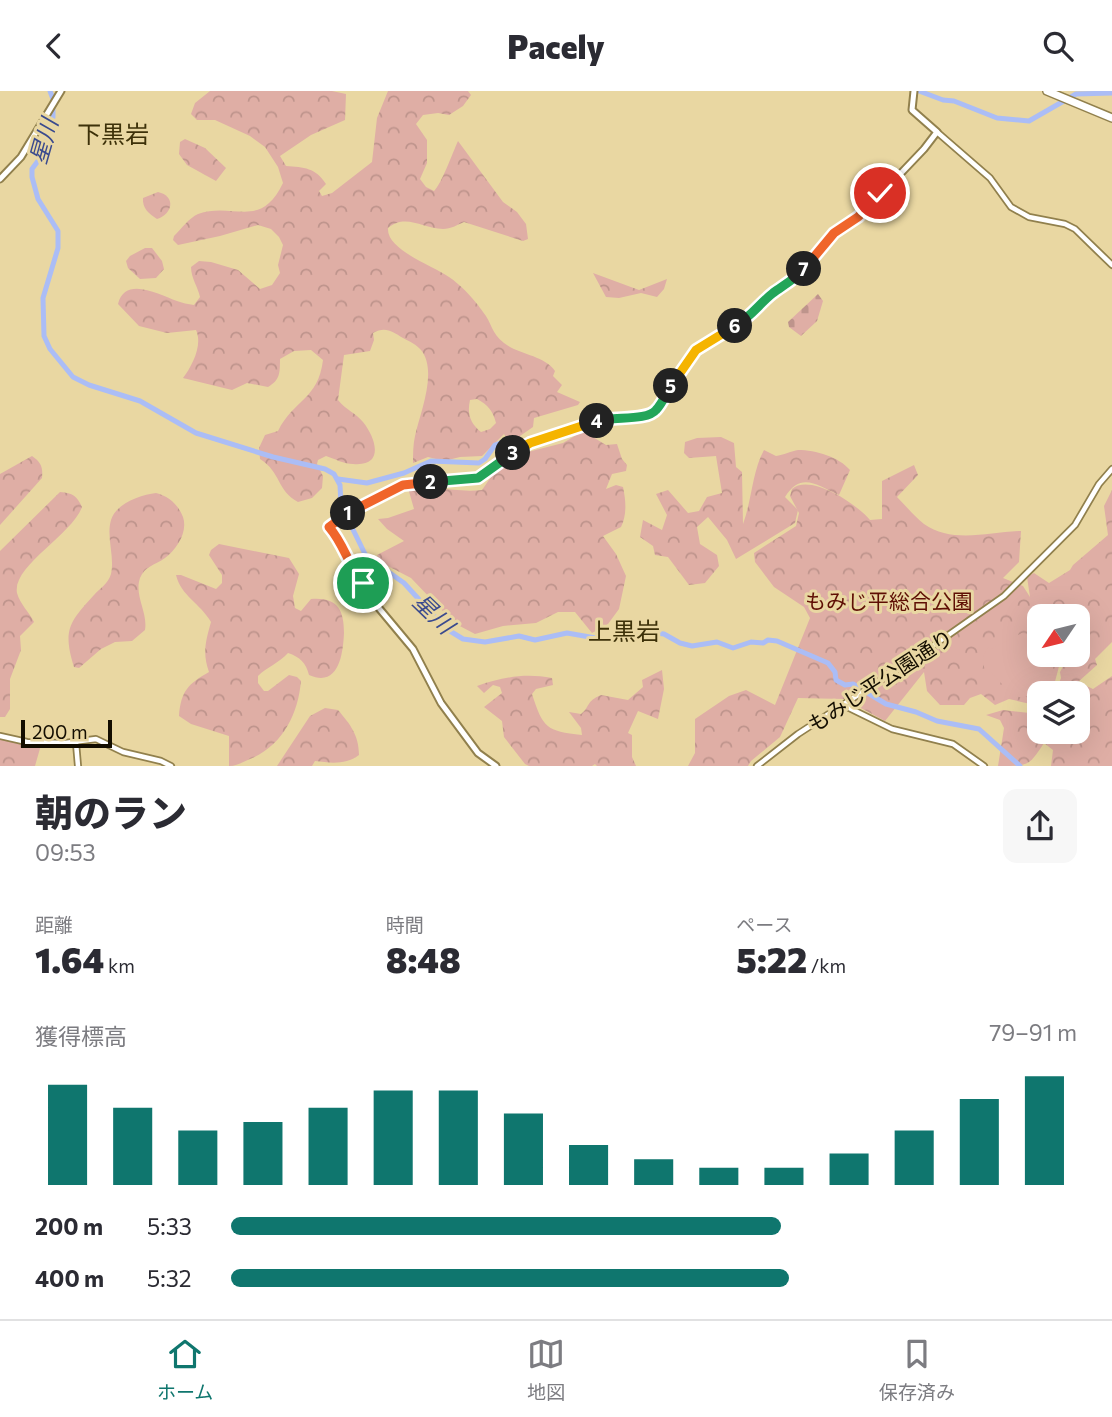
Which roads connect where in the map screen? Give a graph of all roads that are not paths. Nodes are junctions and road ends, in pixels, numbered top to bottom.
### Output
1 (61, 91) edge
2 (913, 92) edge
3 (1054, 92) edge
4 (1110, 115) edge
5 (937, 132) junction
6 (0, 179) edge
7 (1112, 265) edge
8 (1112, 469) edge
9 (844, 705) junction
10 (0, 736) edge
11 (76, 743) junction
12 (78, 766) edge
13 (171, 766) edge
14 (496, 766) edge
15 (758, 766) edge
16 (984, 766) edge

1 - 6 main road
2 - 5 main road
3 - 4 highway
5 - 7 street
5 - 14 main road
8 - 9 street, もみじ平公園通り
9 - 15 street, もみじ平公園通り
9 - 16 street
10 - 11 street
11 - 12 street
11 - 13 street

